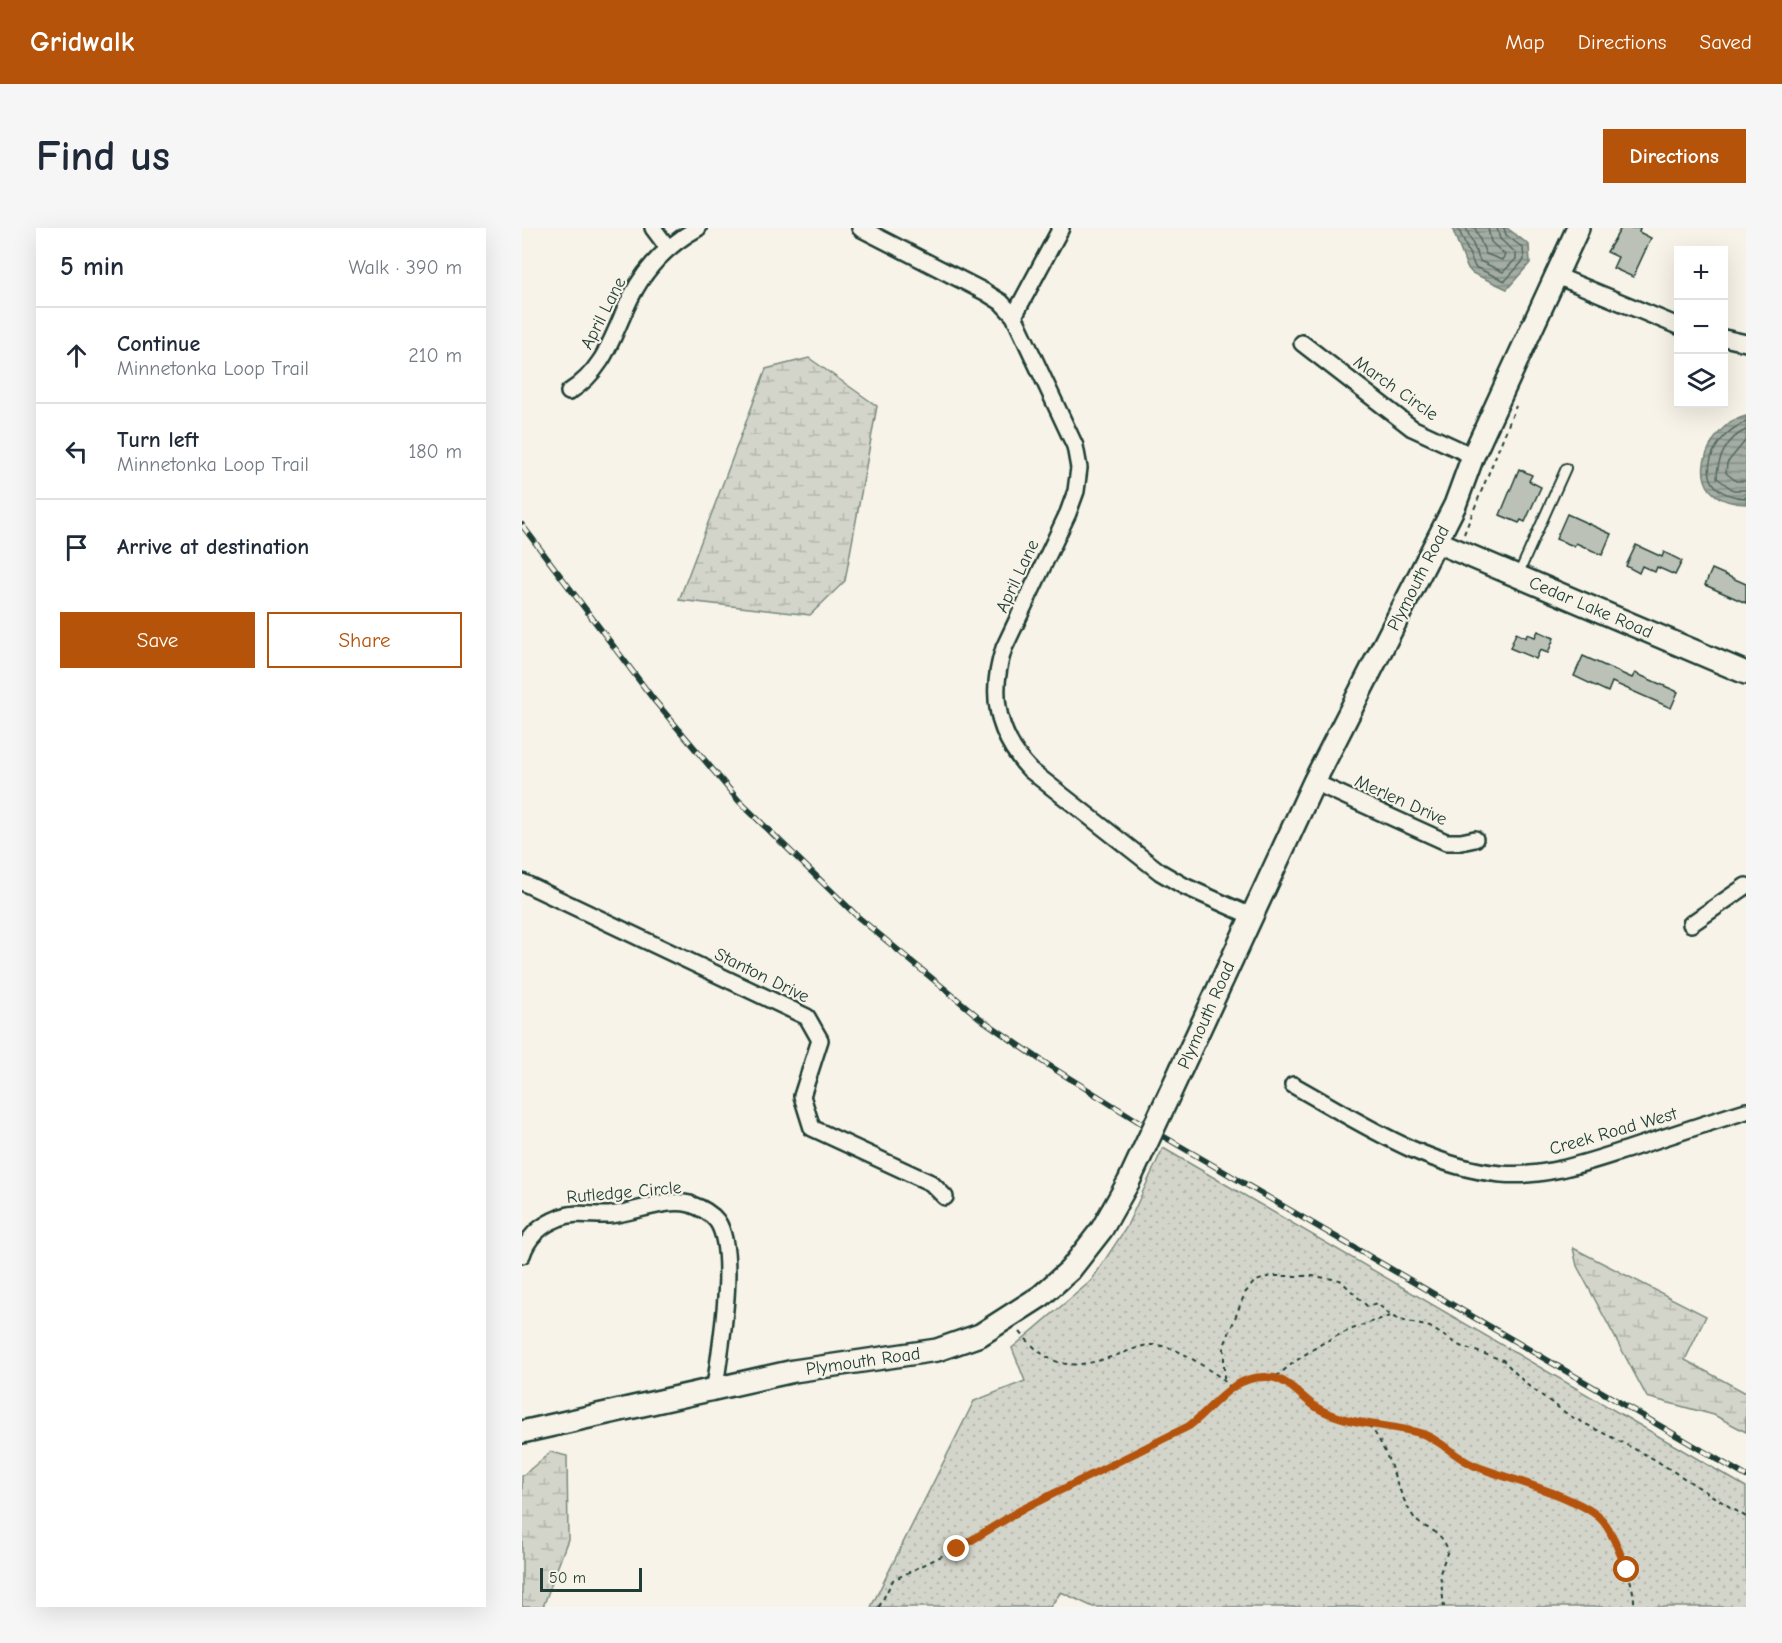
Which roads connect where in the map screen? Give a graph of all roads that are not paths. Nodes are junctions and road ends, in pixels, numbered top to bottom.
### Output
1 (653, 228) edge
2 (698, 228) edge
3 (860, 228) edge
4 (1061, 228) edge
5 (1578, 228) edge
6 (668, 248) junction
7 (1557, 276) junction
8 (1014, 316) junction
9 (1674, 324) edge
10 (1728, 339) edge
11 (1302, 343) dead end
12 (1746, 343) edge
13 (569, 392) dead end
14 (1473, 456) junction
15 (1566, 468) dead end
16 (1437, 542) junction
17 (1518, 576) junction
18 (1746, 673) edge
19 (1314, 783) junction
20 (1475, 838) dead end
21 (522, 882) edge
22 (1746, 886) edge
23 (1251, 916) junction
24 (1691, 924) dead end
25 (1293, 1085) dead end
26 (1746, 1111) edge
27 (945, 1197) dead end
28 (522, 1255) edge
29 (715, 1387) junction
30 (522, 1432) edge

1 - 6 street
2 - 6 street, April Lane
3 - 8 street, April Lane
4 - 8 street
5 - 7 main road, Plymouth Road
6 - 13 street, April Lane
7 - 9 street
7 - 14 main road, Plymouth Road
8 - 23 street, April Lane
10 - 12 street
11 - 14 street, March Circle
14 - 16 main road, Plymouth Road
15 - 17 lane
16 - 17 main road, Cedar Lake Road
16 - 19 main road, Plymouth Road
17 - 18 main road, Cedar Lake Road
19 - 20 street, Merlen Drive
19 - 23 main road, Plymouth Road
21 - 27 street, Stanton Drive
22 - 24 street
23 - 29 main road, Plymouth Road, bridge
25 - 26 street, Creek Road West
28 - 29 street, Rutledge Circle
29 - 30 main road, Plymouth Road

